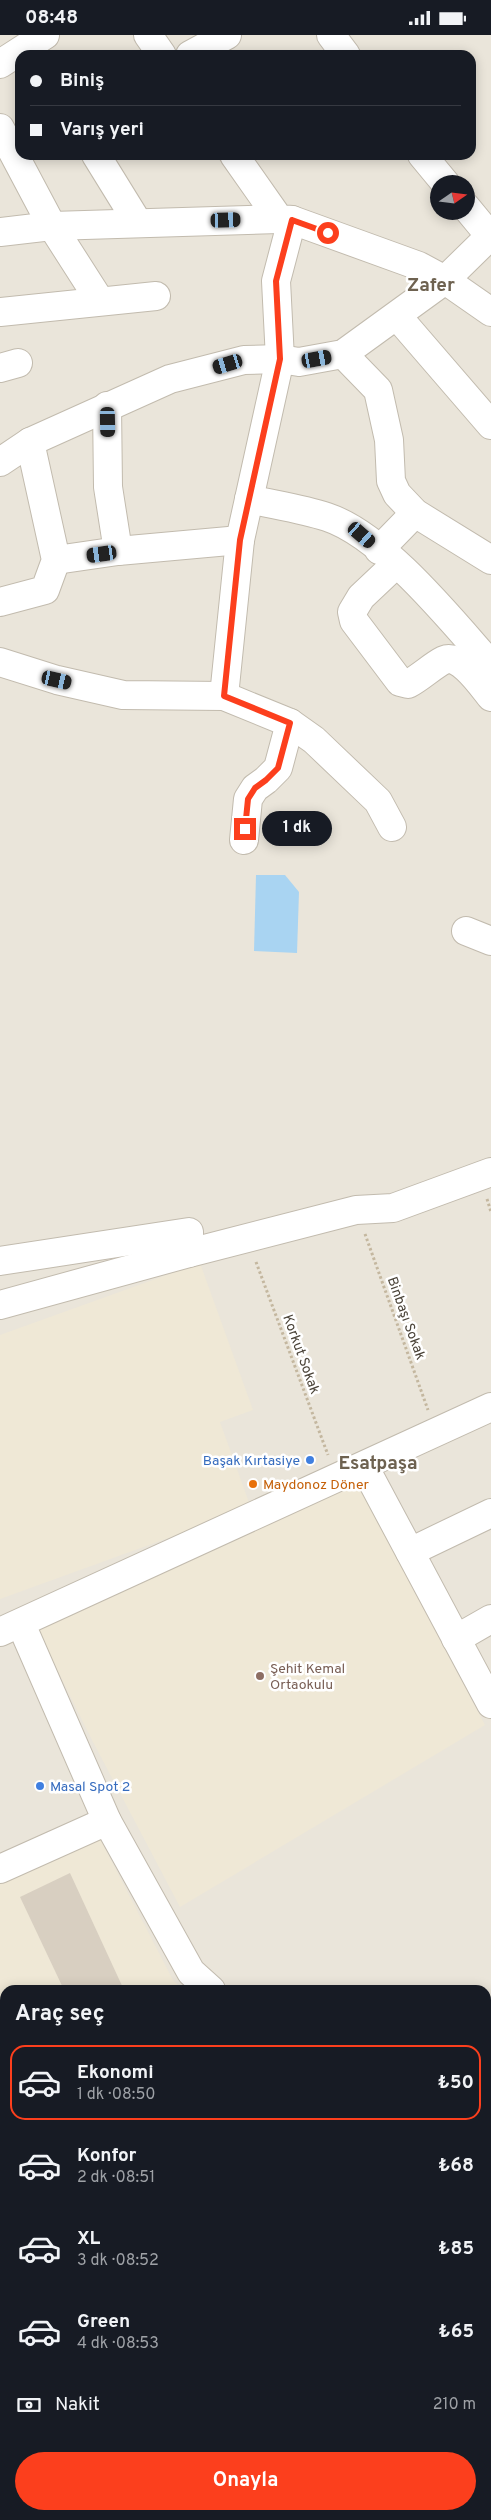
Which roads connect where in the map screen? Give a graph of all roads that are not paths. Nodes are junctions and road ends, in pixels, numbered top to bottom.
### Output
1 (148, 35) edge
2 (227, 35) edge
3 (332, 35) edge
4 (158, 50) edge
5 (199, 50) edge
6 (342, 50) edge
7 (15, 56) edge
8 (0, 64) edge
9 (0, 128) edge
10 (15, 156) edge
11 (17, 160) edge
12 (99, 160) edge
13 (238, 160) edge
14 (426, 160) edge
15 (439, 175) edge
16 (475, 217) edge
17 (286, 219) junction
18 (138, 223) junction
19 (52, 226) junction
20 (0, 232) edge
21 (491, 235) edge
22 (445, 280) junction
23 (156, 296) dead end
24 (100, 301) junction
25 (0, 312) edge
26 (491, 312) edge
27 (397, 316) junction
28 (344, 355) junction
29 (280, 359) junction
30 (107, 405) junction
31 (491, 425) edge
32 (30, 442) junction
33 (0, 462) edge
34 (249, 499) junction
35 (415, 513) junction
36 (240, 540) junction
37 (118, 551) junction
38 (388, 557) junction
39 (56, 560) junction
40 (491, 560) edge
41 (0, 602) edge
42 (0, 662) edge
43 (491, 665) edge
44 (224, 696) junction
45 (491, 697) edge
46 (290, 723) junction
47 (392, 827) dead end
48 (244, 840) dead end
49 (466, 931) dead end
50 (491, 941) edge
51 (491, 1172) edge
52 (189, 1253) junction
53 (0, 1261) edge
54 (0, 1305) edge
55 (491, 1407) edge
56 (364, 1466) junction
57 (491, 1513) edge
58 (410, 1552) junction
59 (491, 1619) edge
60 (10, 1628) edge
61 (456, 1639) junction
62 (491, 1704) edge
63 (107, 1821) junction
64 (0, 1869) edge
65 (205, 1985) edge

1 - 4 street
2 - 5 street
3 - 6 street
7 - 8 street
9 - 10 street
11 - 19 street
12 - 18 street
13 - 17 street
14 - 15 street
16 - 21 street
17 - 18 street
17 - 22 street
17 - 29 street
18 - 19 street
19 - 20 street
19 - 24 street
21 - 22 street
22 - 26 street
22 - 27 street
23 - 24 street
24 - 25 street
27 - 28 street
27 - 31 street
28 - 29 street
28 - 35 street
29 - 30 street
29 - 34 street
30 - 32 street
30 - 37 street
32 - 33 street
32 - 39 street
34 - 36 street
34 - 38 street
35 - 38 street
35 - 40 street
36 - 37 street
36 - 44 street
37 - 39 street
38 - 43 street
38 - 45 street
39 - 41 street
42 - 44 street
44 - 46 street
46 - 47 street
46 - 48 street
49 - 50 street
51 - 52 street
52 - 53 street
52 - 54 street
55 - 56 street
56 - 58 street
56 - 60 street
57 - 58 street
58 - 61 street
59 - 61 street
60 - 63 street
61 - 62 street
63 - 64 street
63 - 65 street

